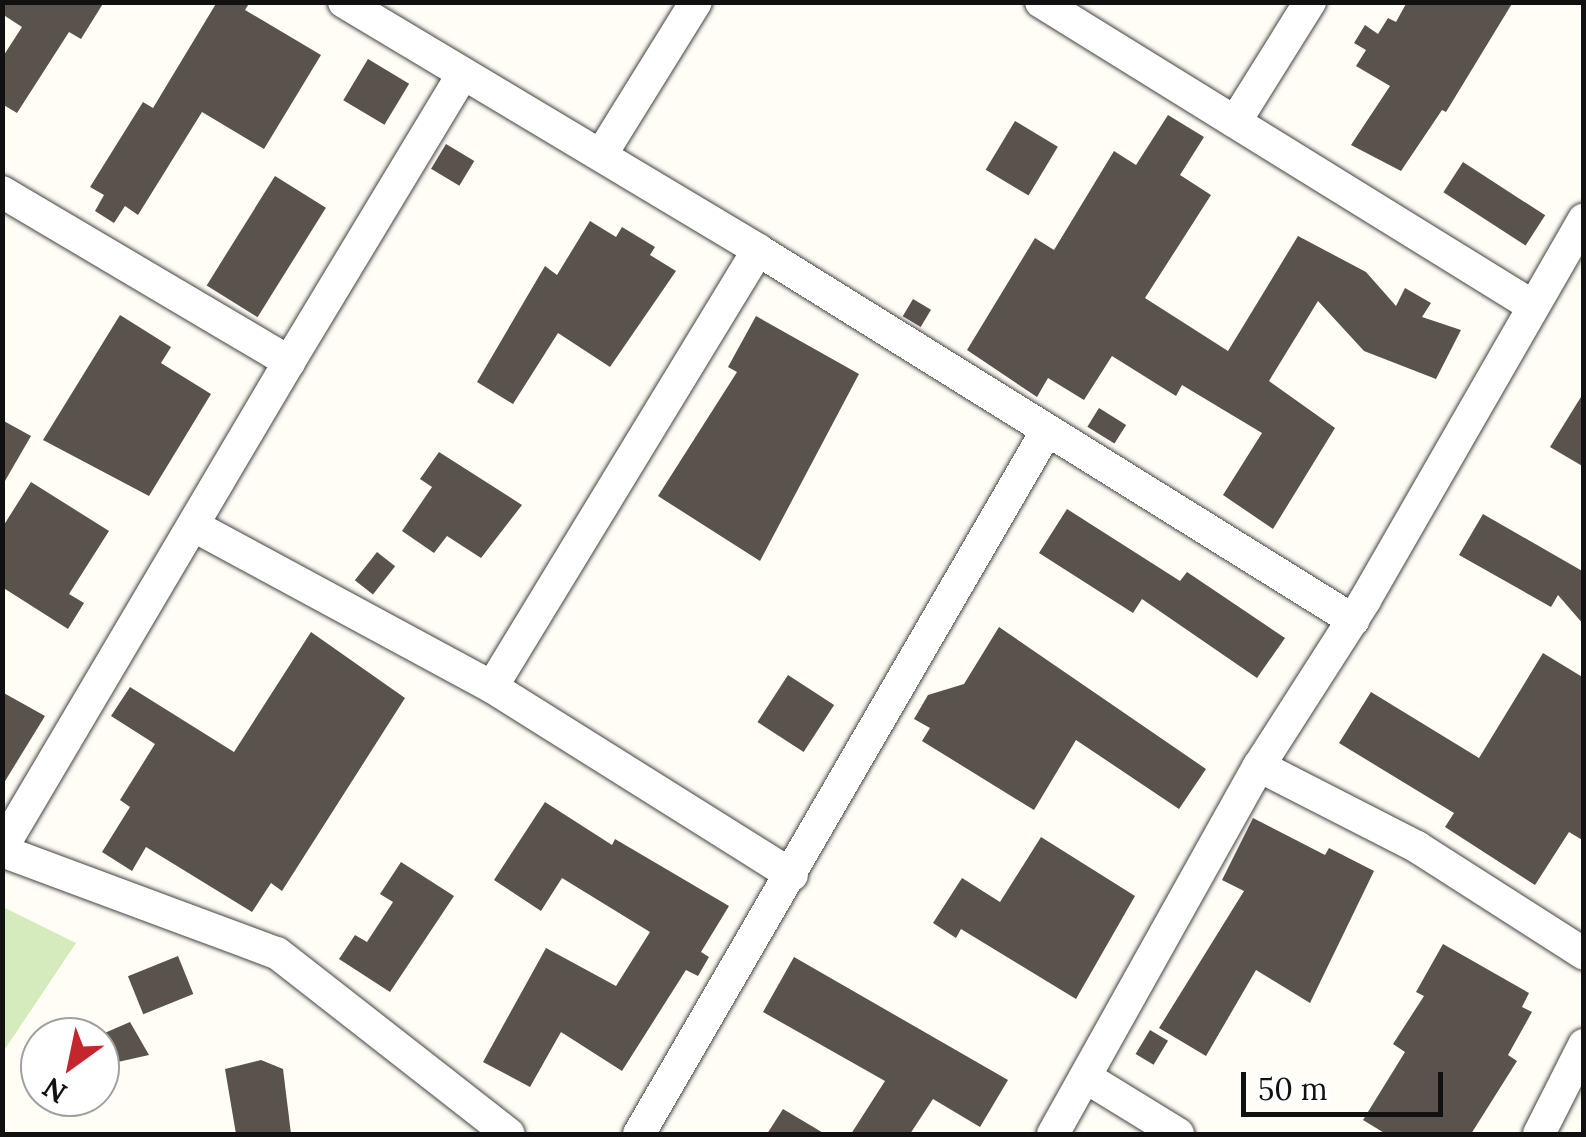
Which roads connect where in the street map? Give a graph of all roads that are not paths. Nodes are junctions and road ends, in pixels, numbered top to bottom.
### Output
1 (344, 2) edge
2 (696, 2) edge
3 (1041, 2) edge
4 (1310, 2) edge
5 (462, 75) junction
6 (1235, 122) junction
7 (601, 155) junction
8 (2, 192) edge
9 (1584, 219) edge
10 (758, 250) junction
11 (1531, 304) junction
12 (289, 362) junction
13 (1046, 432) junction
14 (196, 527) junction
15 (1353, 620) junction
16 (492, 687) junction
17 (1259, 766) junction
18 (2, 850) edge
19 (792, 875) junction
20 (1580, 944) edge
21 (1584, 1044) edge
22 (1087, 1078) junction
23 (508, 1134) edge
24 (640, 1134) edge
25 (1053, 1134) edge
26 (1178, 1134) edge
27 (1539, 1134) edge

1 - 5 street
2 - 7 street
3 - 6 street
4 - 6 street
5 - 7 street
5 - 12 street
6 - 11 street
7 - 10 street
8 - 12 street
9 - 11 street
10 - 13 street
10 - 16 street
11 - 15 street
12 - 14 street
13 - 15 street
13 - 19 street
14 - 16 street
14 - 18 street
15 - 17 street
16 - 19 street
17 - 20 street
17 - 22 street
18 - 23 street
19 - 24 street
21 - 27 street
22 - 25 street
22 - 26 street

